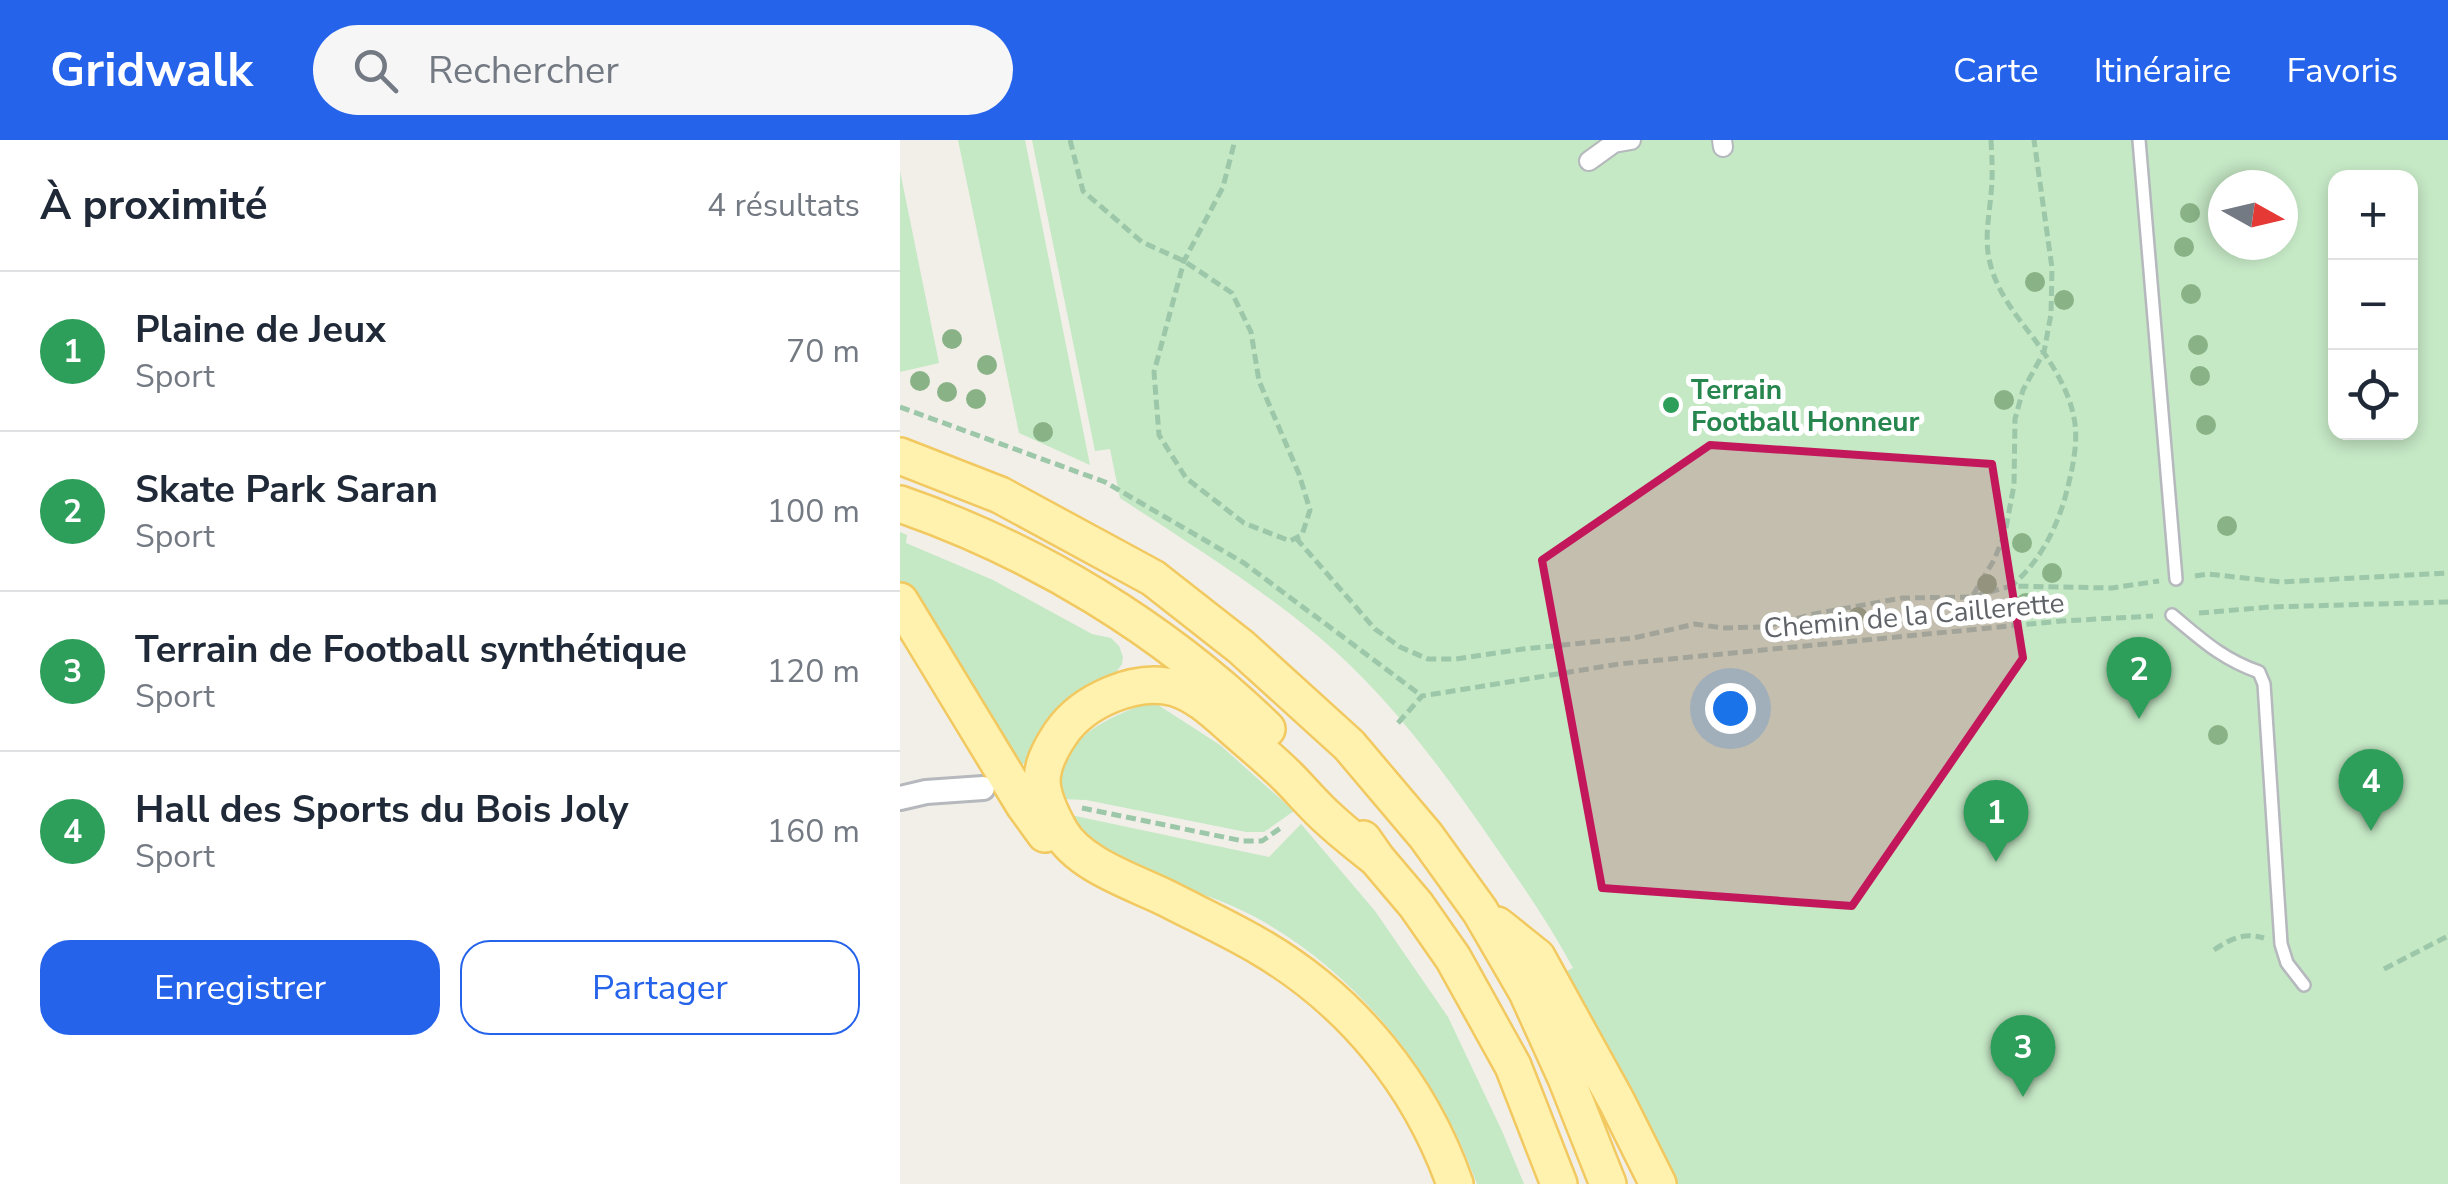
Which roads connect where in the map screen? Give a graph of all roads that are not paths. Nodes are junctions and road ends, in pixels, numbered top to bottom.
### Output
1 (1631, 140) edge
2 (2138, 140) edge
3 (1589, 161) dead end
4 (900, 456) edge
5 (900, 504) edge
6 (2176, 579) road end
7 (900, 601) edge
8 (2172, 615) road end
9 (983, 788) dead end
10 (900, 798) edge
11 (1377, 859) junction
12 (1480, 911) junction
13 (1228, 929) junction
14 (2304, 985) dead end
15 (1455, 1184) edge
16 (1559, 1184) edge
17 (1608, 1184) edge
18 (1658, 1184) edge

1 - 3 street
2 - 6 lane
4 - 12 main road
5 - 11 main road
7 - 13 main road
8 - 14 lane
9 - 10 street
11 - 13 main road
11 - 16 main road
12 - 17 main road
12 - 18 main road
13 - 15 main road

